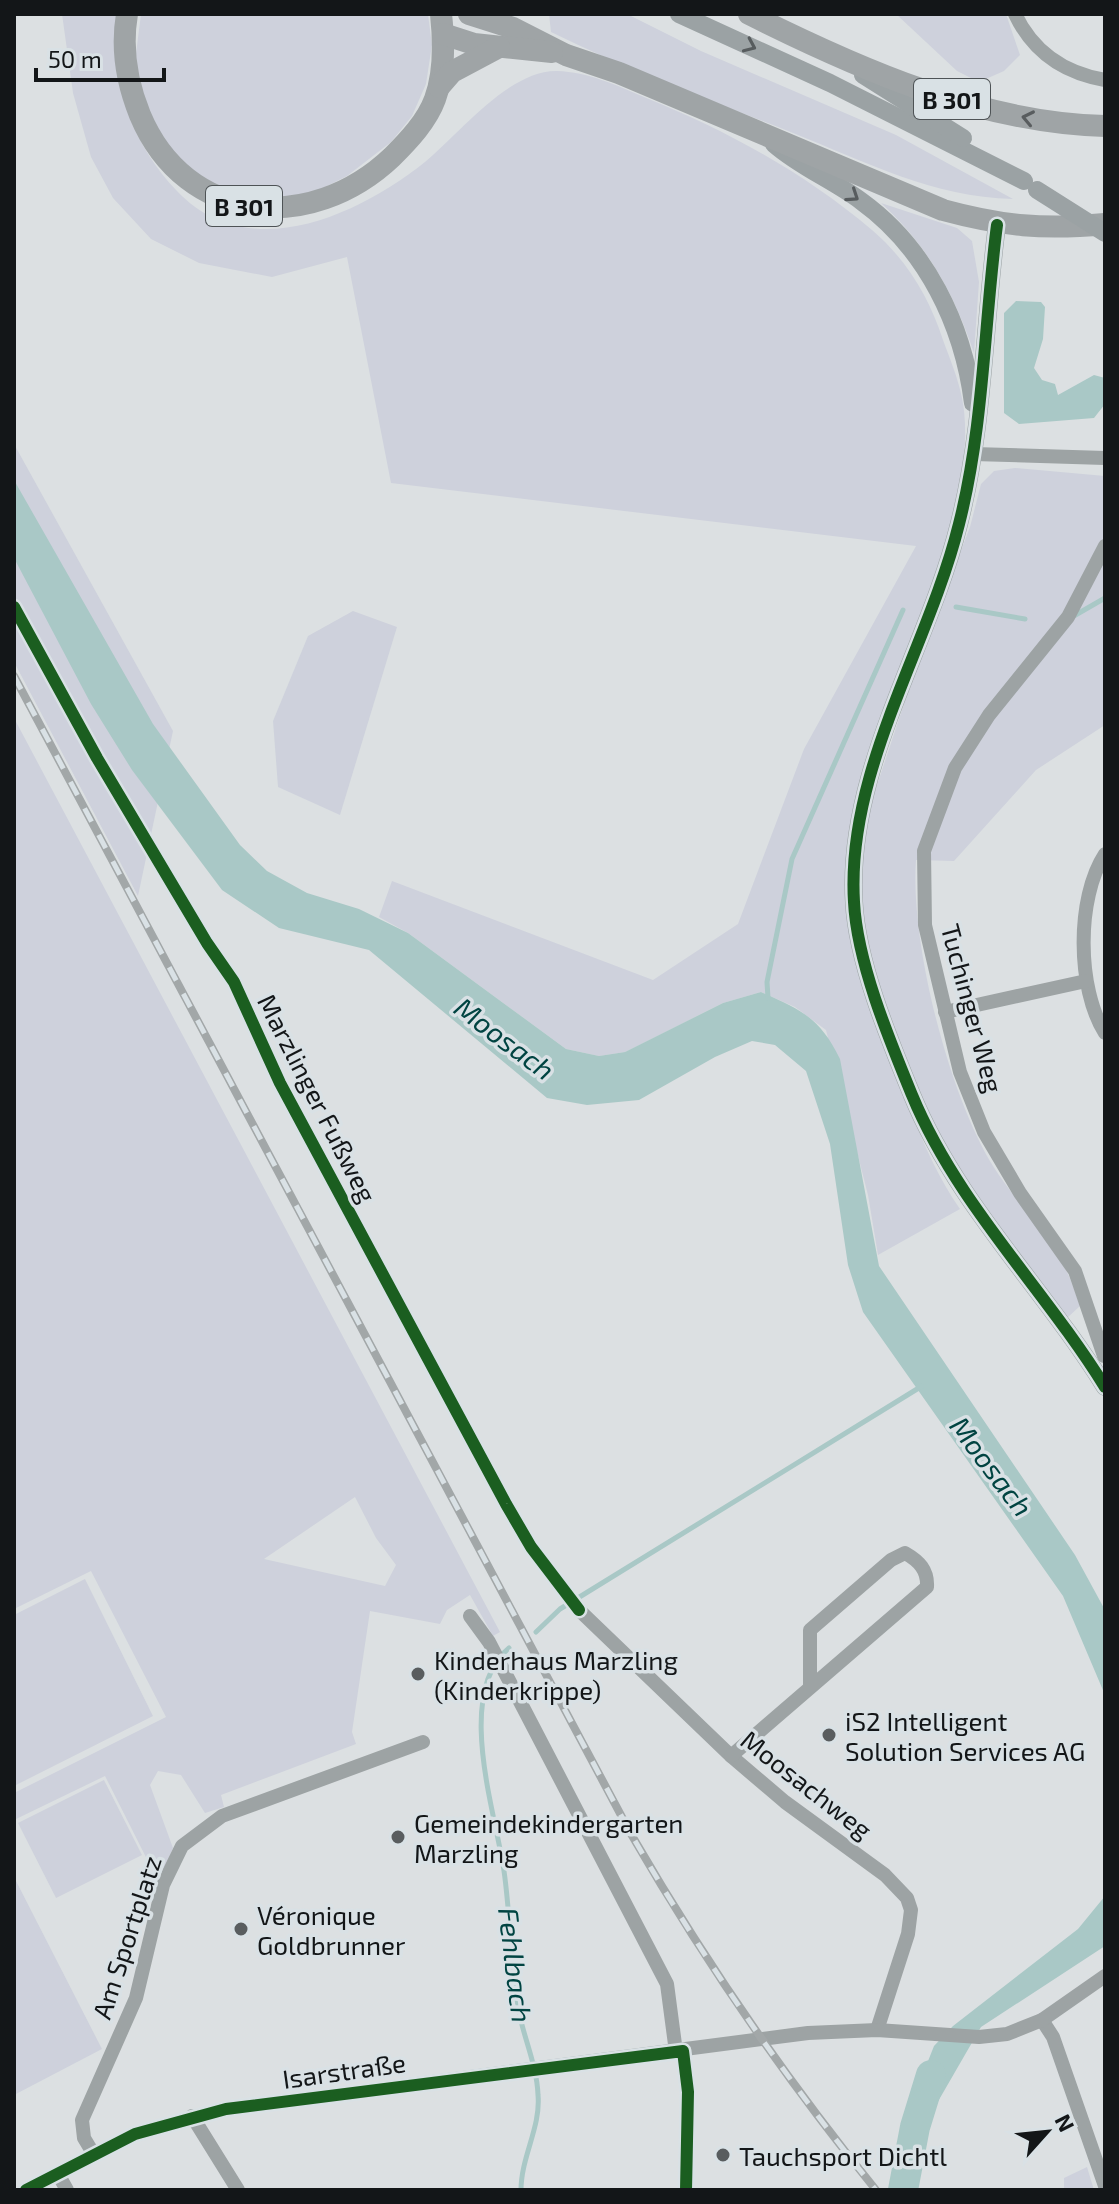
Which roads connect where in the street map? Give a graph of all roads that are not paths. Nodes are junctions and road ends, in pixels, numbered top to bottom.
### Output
1 (127, 14) edge
2 (469, 14) edge
3 (679, 14) edge
4 (749, 14) edge
5 (1015, 14) edge
6 (442, 24) edge
7 (807, 43) junction
8 (499, 47) junction
9 (566, 55) junction
10 (1105, 80) edge
11 (439, 87) junction
12 (1105, 126) edge
13 (766, 137) junction
14 (1031, 185) junction
15 (1105, 224) edge
16 (997, 225) junction
17 (1105, 233) edge
18 (976, 430) junction
19 (973, 454) junction
20 (1105, 458) edge
21 (1105, 546) edge
22 (1105, 854) edge
23 (1086, 981) junction
24 (945, 1012) junction
25 (1105, 1033) edge
26 (1104, 1356) edge
27 (1105, 1387) edge
28 (579, 1610) dead end
29 (470, 1616) dead end
30 (810, 1687) junction
31 (423, 1742) dead end
32 (731, 1756) junction
33 (1105, 1976) edge
34 (1042, 2020) junction
35 (877, 2030) junction
36 (680, 2052) junction
37 (192, 2116) junction
38 (93, 2153) junction
39 (58, 2174) junction
40 (1105, 2186) edge
41 (26, 2190) edge
42 (67, 2190) edge
43 (238, 2190) edge
44 (686, 2190) edge

1 - 11 main road, B 301
2 - 9 main road, B 301
3 -> 14 street, B 301
4 - 7 main road, B 301
5 - 10 street
6 - 8 main road, B 301
6 - 11 main road, B 301
12 -> 7 main road, B 301
7 - 14 street, B 301
8 - 9 main road, B 301
8 - 11 main road, B 301
9 - 13 main road, B 301
13 - 16 main road, B 301
13 -> 18 street
14 - 17 street, bridge
15 - 16 main road, B 301
16 - 18 street
18 - 19 street
19 - 20 street
19 - 27 street
21 - 24 street, Tuchinger Weg
22 - 23 street
23 - 24 street
23 - 25 street
24 - 26 street, Tuchinger Weg
28 - 32 street, Moosachweg
29 - 36 street
30 - 30 street
30 - 32 street
31 - 38 street, Am Sportplatz
32 - 35 street, Moosachweg
33 - 34 street, Isarstraße
34 - 35 street, Isarstraße
34 - 40 street
35 - 36 street, Isarstraße
36 - 37 street, Isarstraße
36 - 44 street
37 - 38 street, Isarstraße
37 - 43 street
38 - 39 street, Isarstraße
39 - 41 street, Isarstraße
39 - 42 street

